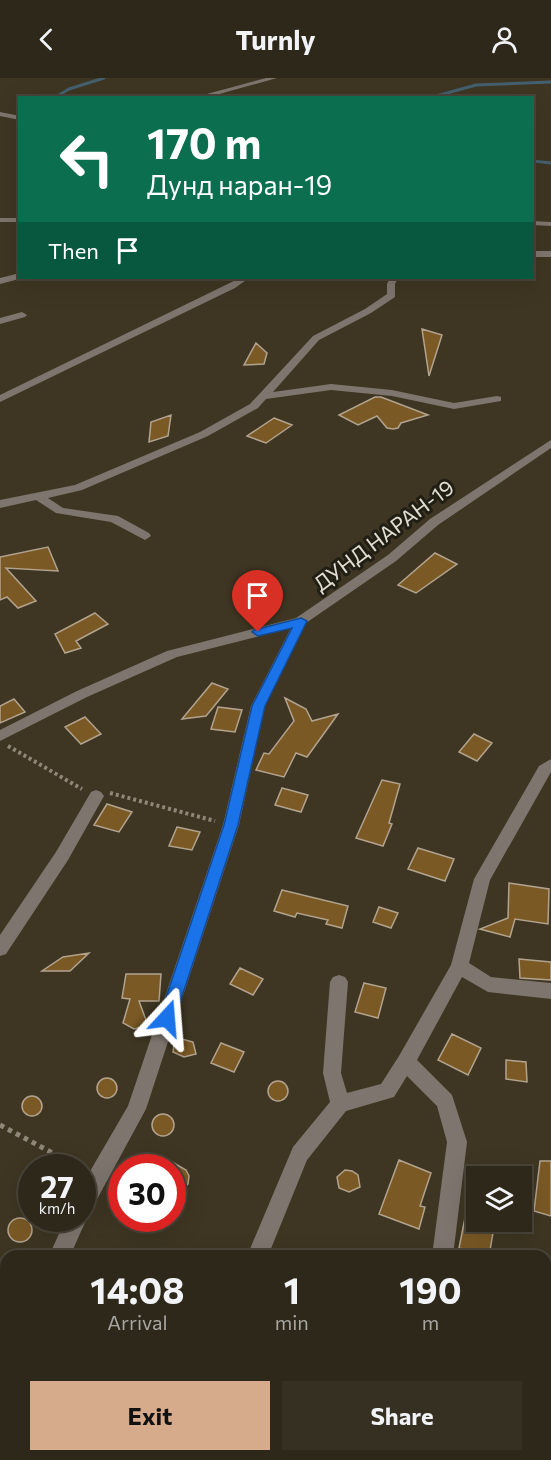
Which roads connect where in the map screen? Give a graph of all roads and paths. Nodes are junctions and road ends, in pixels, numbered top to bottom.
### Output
1 (274, 78) edge
2 (203, 96) edge
3 (0, 114) edge
4 (18, 118) edge
5 (0, 220) edge
6 (18, 220) edge
7 (534, 223) edge
8 (551, 224) edge
9 (534, 254) edge
10 (551, 254) edge
11 (18, 276) edge
12 (243, 279) edge
13 (394, 279) edge
14 (0, 281) edge
15 (22, 315) dead end
16 (0, 321) edge
17 (263, 396) junction
18 (0, 399) edge
19 (497, 399) dead end
20 (551, 443) edge
21 (38, 496) junction
22 (0, 504) edge
23 (145, 536) dead end
24 (301, 621) junction
25 (2, 735) edge
26 (551, 764) edge
27 (96, 793) junction
28 (231, 825) junction
29 (0, 949) edge
30 (459, 966) junction
31 (339, 982) dead end
32 (551, 991) edge
33 (406, 1062) junction
34 (340, 1104) junction
35 (0, 1125) edge
36 (55, 1154) edge
37 (96, 1179) edge
38 (70, 1232) edge
39 (62, 1250) edge
40 (260, 1250) edge
41 (443, 1250) edge

1 - 2 street
3 - 4 street
5 - 6 street
7 - 8 street
9 - 10 street
11 - 14 street
12 - 18 street
13 - 17 street
15 - 16 street
17 - 19 street
17 - 21 street
20 - 24 street, ДУНД НАРАН-19
21 - 22 street
21 - 23 street
24 - 25 street, ДУНД НАРАН-19
24 - 28 street
25 - 27 path
26 - 30 street
27 - 28 path
27 - 29 street
28 - 37 street
30 - 32 street
30 - 33 street
31 - 34 street
33 - 34 street
33 - 41 street
34 - 40 street
35 - 36 path
38 - 39 street

